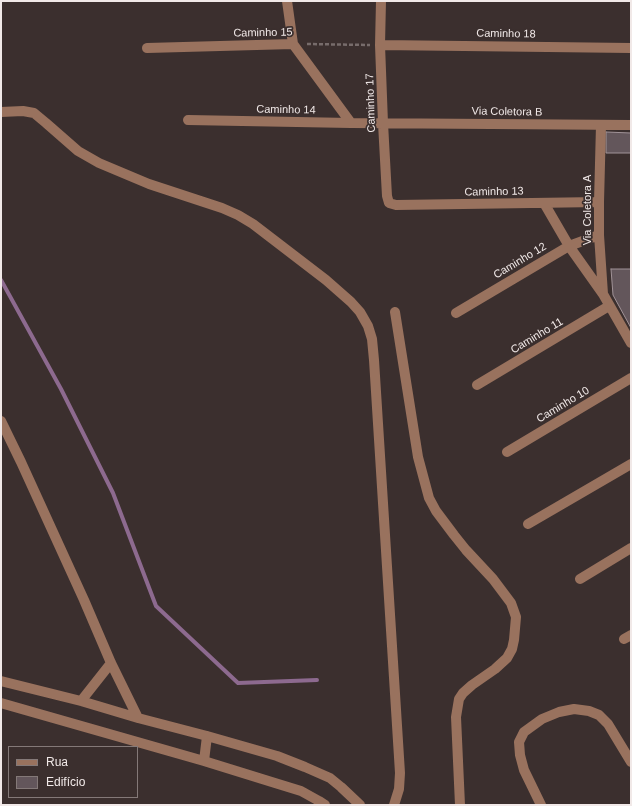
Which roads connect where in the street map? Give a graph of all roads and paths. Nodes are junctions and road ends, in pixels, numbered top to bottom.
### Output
1 (287, 1) edge
2 (381, 1) edge
3 (293, 44) junction
4 (380, 45) junction
5 (147, 48) dead end
6 (631, 48) edge
7 (1, 112) edge
8 (188, 120) dead end
9 (351, 123) junction
10 (383, 123) junction
11 (601, 125) junction
12 (631, 125) edge
13 (599, 202) junction
14 (389, 203) joint
15 (544, 203) junction
16 (599, 235) junction
17 (569, 246) junction
18 (603, 294) junction
19 (609, 306) junction
20 (395, 312) dead end
21 (456, 313) dead end
22 (631, 343) edge
23 (631, 378) edge
24 (477, 386) dead end
25 (1, 421) edge
26 (507, 452) dead end
27 (631, 464) edge
28 (528, 524) dead end
29 (631, 548) edge
30 (580, 579) dead end
31 (111, 663) junction
32 (1, 681) edge
33 (81, 701) junction
34 (1, 703) edge
35 (138, 718) junction
36 (207, 736) junction
37 (204, 761) junction
38 (631, 762) edge
39 (326, 805) edge
40 (360, 805) edge
41 (394, 805) edge
42 (460, 805) edge
43 (541, 805) edge

1 - 3 street
2 - 4 street, Caminho 17
3 - 4 path, Caminho 15
3 - 5 street, Caminho 15
3 - 9 street
4 - 6 street, Caminho 18
4 - 10 street, Caminho 17
7 - 41 street
8 - 9 street, Caminho 14
9 - 10 street, Caminho 14
10 - 11 street, Via Coletora B
10 - 14 street, Caminho 17
11 - 12 street, Via Coletora B
11 - 13 street, Via Coletora A
13 - 15 street, Caminho 13
13 - 16 street, Via Coletora A
14 - 15 street, Caminho 13
15 - 17 street, Via Coletora A
16 - 17 street, Caminho 12
16 - 18 street, Via Coletora A
17 - 18 street, Via Coletora A
17 - 21 street, Caminho 12
18 - 19 street, Via Coletora A
19 - 22 street, Via Coletora A
19 - 24 street, Caminho 11
20 - 42 street
23 - 26 street, Caminho 10
25 - 31 street
27 - 28 street
29 - 30 street
31 - 33 street
31 - 35 street
32 - 33 street
33 - 35 street
34 - 37 street
35 - 36 street
36 - 37 street
36 - 40 street
37 - 39 street
38 - 43 street

